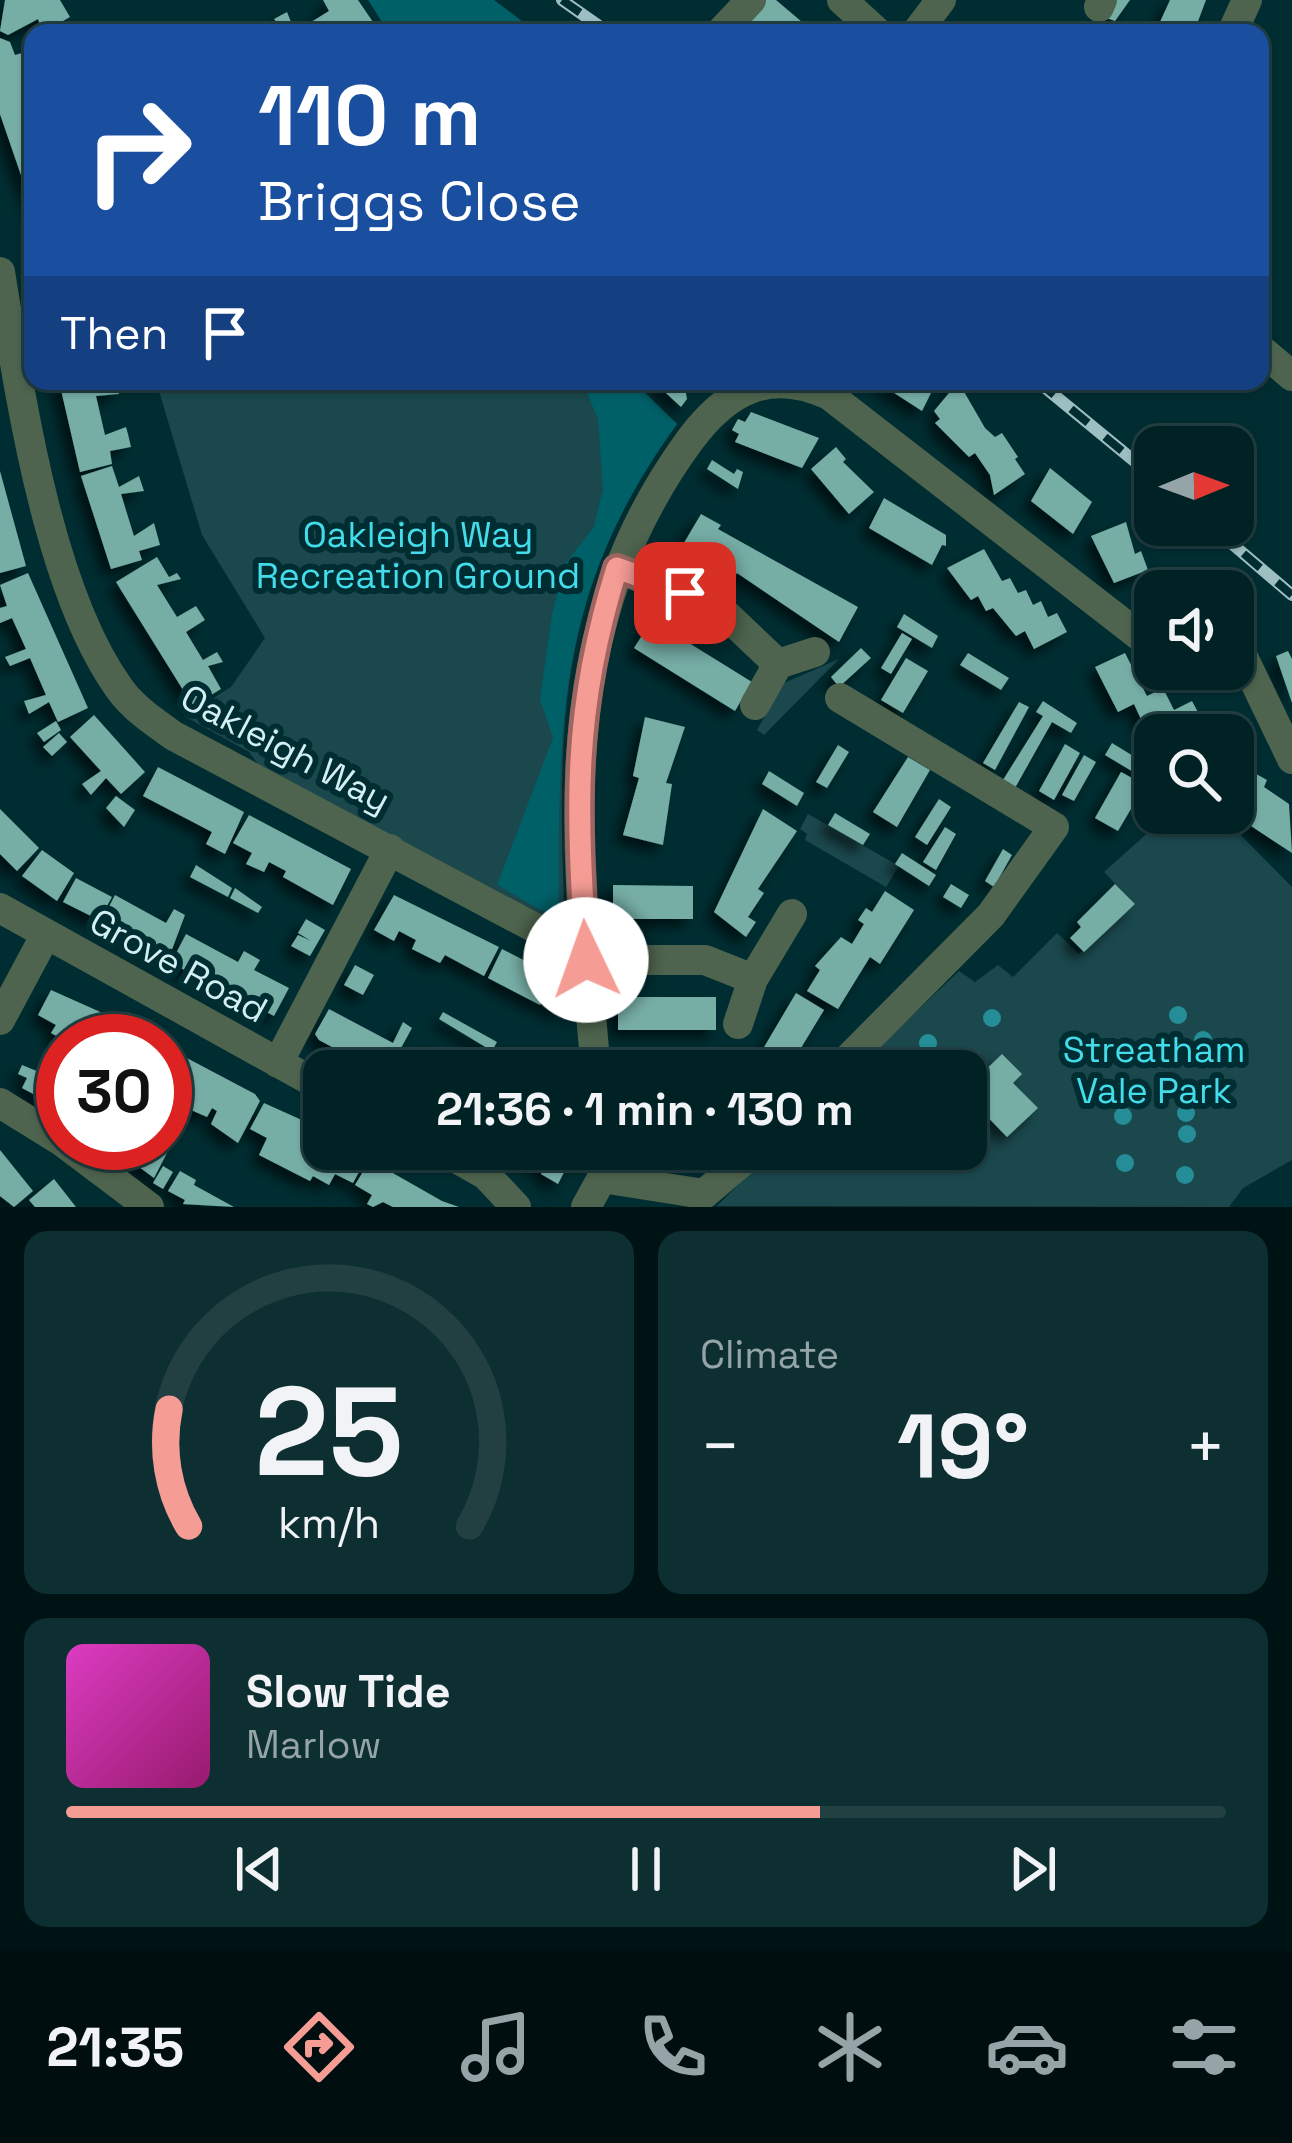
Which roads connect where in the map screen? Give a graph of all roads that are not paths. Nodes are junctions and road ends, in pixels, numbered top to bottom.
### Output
1 (751, 0) edge
2 (842, 0) edge
3 (941, 0) edge
4 (728, 24) edge
5 (868, 24) edge
6 (923, 24) edge
7 (12, 286) edge
8 (1269, 357) edge
9 (1292, 376) edge
10 (24, 390) edge
11 (24, 390) edge
12 (744, 390) edge
13 (813, 390) edge
14 (617, 568) junction
15 (1134, 632) edge
16 (815, 652) dead end
17 (778, 664) junction
18 (1254, 666) edge
19 (840, 698) dead end
20 (755, 705) dead end
21 (1292, 758) edge
22 (390, 849) junction
23 (0, 908) edge
24 (792, 914) dead end
25 (45, 936) junction
26 (552, 937) dead end
27 (586, 960) junction
28 (753, 979) junction
29 (0, 1020) edge
30 (738, 1024) dead end
31 (594, 1050) edge
32 (857, 1050) edge
33 (278, 1064) junction
34 (303, 1077) edge
35 (0, 1103) edge
36 (36, 1126) edge
37 (100, 1170) edge
38 (477, 1170) edge
39 (601, 1170) edge
40 (623, 1170) edge
41 (732, 1170) edge
42 (149, 1207) edge
43 (516, 1207) edge
44 (586, 1207) edge

1 - 4 street
2 - 5 street
3 - 6 street
7 - 11 street, Oakleigh Way
8 - 9 street
10 - 22 street, Oakleigh Way
12 - 14 street
13 - 15 street
14 - 17 street
14 - 27 street
16 - 17 street
17 - 20 street
18 - 21 street
19 - 32 street
22 - 26 street, Oakleigh Way
22 - 33 street
23 - 25 street, Grove Road
24 - 28 street
25 - 29 street
25 - 33 street, Grove Road
27 - 28 street
27 - 31 street
28 - 30 street
33 - 34 street, Grove Road
35 - 36 street
37 - 42 street
38 - 43 street
39 - 44 street
40 - 41 street

